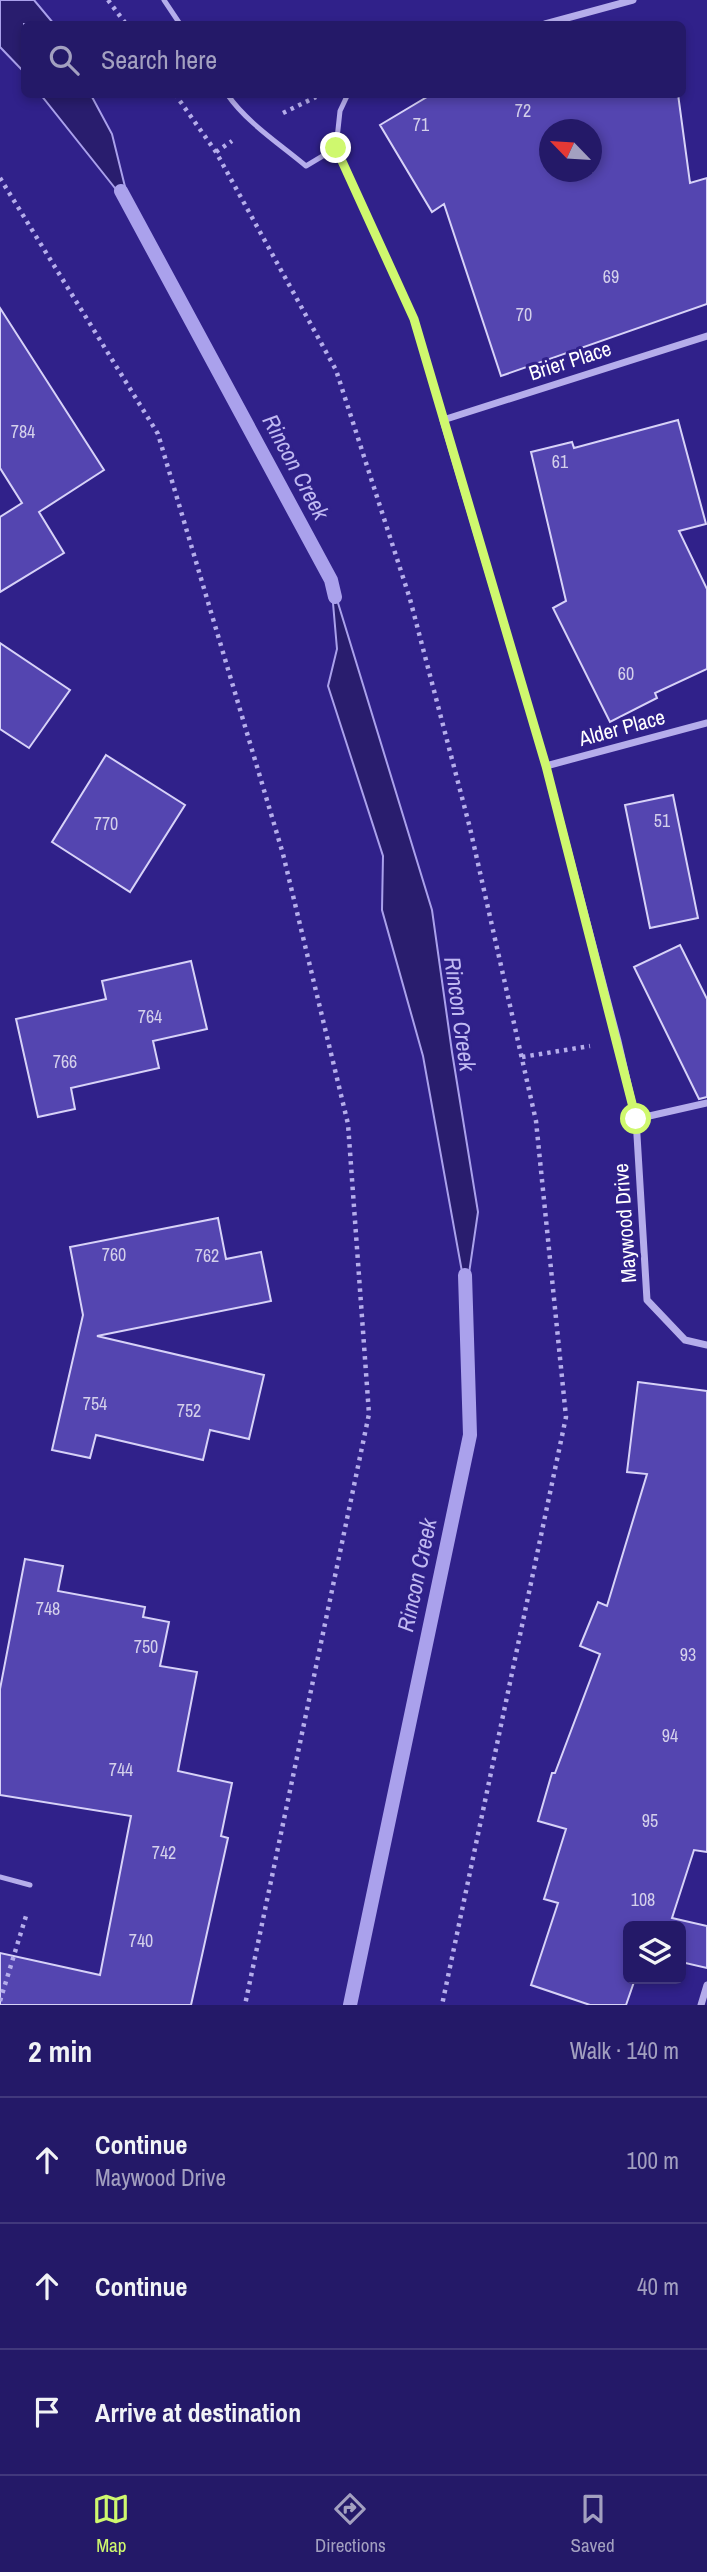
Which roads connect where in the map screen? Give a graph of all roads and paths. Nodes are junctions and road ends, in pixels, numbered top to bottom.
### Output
1 (108, 0) edge
2 (163, 0) edge
3 (633, 0) edge
4 (124, 21) edge
5 (178, 21) edge
6 (556, 21) edge
7 (178, 98) edge
8 (230, 98) edge
9 (346, 98) edge
10 (336, 148) junction
11 (0, 177) edge
12 (707, 336) edge
13 (443, 420) junction
14 (707, 723) edge
15 (546, 766) junction
16 (618, 1041) junction
17 (522, 1057) junction
18 (707, 1103) edge
19 (636, 1119) junction
20 (707, 1345) edge
21 (0, 1877) edge
22 (30, 1885) dead end
23 (26, 1916) dead end
24 (707, 1985) edge
25 (0, 2001) edge
26 (245, 2005) edge
27 (442, 2005) edge
28 (701, 2005) edge

1 - 4 path
2 - 5 lane
3 - 6 street
7 - 17 path
8 - 10 lane
9 - 10 lane
10 - 13 lane
11 - 26 path
12 - 13 street, Brier Place
13 - 15 street, Maywood Drive
14 - 15 street, Alder Place
15 - 16 street, Maywood Drive
16 - 17 path
16 - 19 street, Maywood Drive
17 - 27 path
18 - 19 street
19 - 20 street, Maywood Drive
21 - 22 lane
23 - 25 path
24 - 28 street

